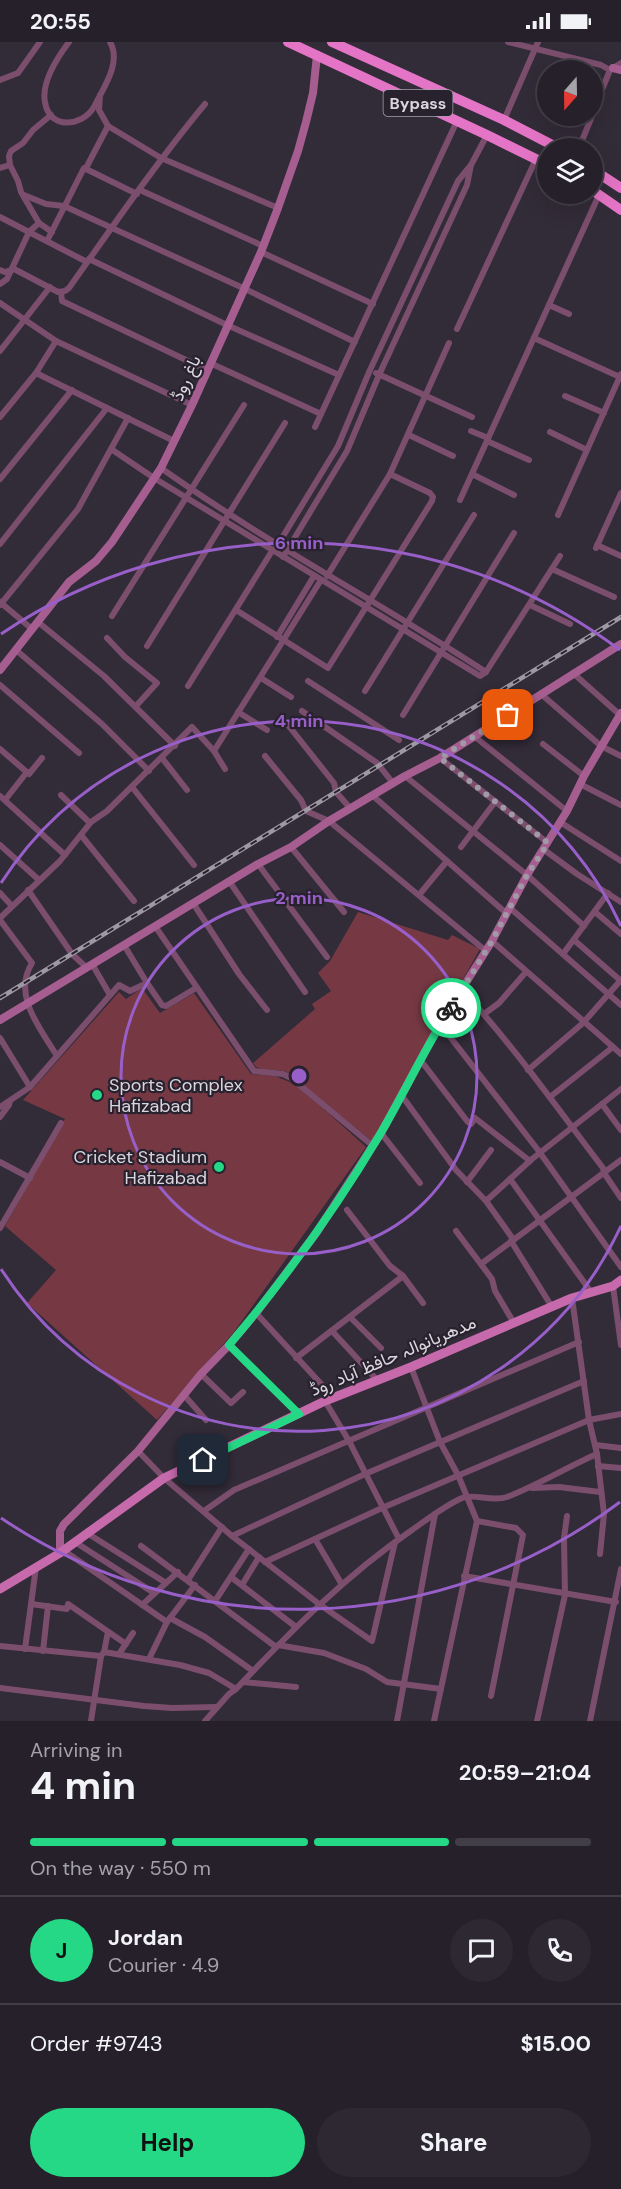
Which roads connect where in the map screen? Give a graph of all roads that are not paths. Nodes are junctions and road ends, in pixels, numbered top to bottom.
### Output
1 (40, 42) edge
2 (69, 42) edge
3 (110, 42) edge
4 (288, 42) edge
5 (332, 42) edge
6 (508, 42) edge
7 (538, 42) edge
8 (535, 50) junction
9 (317, 55) junction
10 (621, 63) edge
11 (615, 69) edge
12 (0, 80) edge
13 (603, 93) edge
14 (100, 95) junction
15 (205, 104) dead end
16 (91, 112) junction
17 (100, 112) junction
18 (51, 115) junction
19 (504, 120) junction
20 (457, 121) junction
21 (108, 126) junction
22 (487, 135) junction
23 (539, 138) edge
24 (161, 158) junction
25 (536, 159) joint
26 (10, 165) junction
27 (471, 165) junction
28 (0, 168) edge
29 (86, 168) junction
30 (603, 176) edge
31 (621, 188) edge
32 (139, 192) junction
33 (24, 195) junction
34 (603, 197) edge
35 (591, 204) edge
36 (64, 206) junction
37 (278, 208) junction
38 (621, 210) edge
39 (0, 217) edge
40 (39, 223) junction
41 (111, 228) junction
42 (28, 232) junction
43 (52, 232) junction
44 (48, 241) junction
45 (262, 249) junction
46 (88, 261) junction
47 (0, 270) edge
48 (11, 270) junction
49 (0, 284) edge
50 (50, 287) junction
51 (410, 287) junction
52 (243, 288) junction
53 (418, 291) junction
54 (62, 292) junction
55 (0, 303) edge
56 (373, 304) junction
57 (549, 305) junction
58 (569, 314) dead end
59 (25, 319) junction
60 (227, 325) junction
61 (457, 328) dead end
62 (534, 338) junction
63 (56, 341) junction
64 (355, 342) junction
65 (449, 343) dead end
66 (0, 351) edge
67 (209, 367) junction
68 (370, 370) junction
69 (36, 373) junction
70 (339, 375) junction
71 (379, 375) junction
72 (620, 375) edge
73 (72, 390) junction
74 (425, 396) junction
75 (565, 396) dead end
76 (192, 405) junction
77 (244, 405) dead end
78 (107, 408) junction
79 (604, 413) junction
80 (321, 414) junction
81 (0, 417) edge
82 (472, 417) dead end
83 (128, 418) junction
84 (285, 423) dead end
85 (315, 427) dead end
86 (471, 431) dead end
87 (550, 432) dead end
88 (408, 435) junction
89 (487, 439) junction
90 (174, 441) junction
91 (338, 446) junction
92 (111, 449) junction
93 (587, 450) junction
94 (347, 451) junction
95 (453, 456) dead end
96 (529, 460) dead end
97 (161, 468) junction
98 (390, 474) junction
99 (472, 474) junction
100 (154, 478) junction
101 (0, 479) edge
102 (192, 490) junction
103 (621, 493) edge
104 (514, 495) dead end
105 (186, 498) junction
106 (460, 500) dead end
107 (618, 509) edge
108 (229, 512) junction
109 (474, 515) dead end
110 (558, 515) dead end
111 (224, 521) junction
112 (514, 533) dead end
113 (0, 544) edge
114 (278, 544) junction
115 (287, 550) junction
116 (273, 551) junction
117 (560, 556) dead end
118 (621, 556) edge
119 (283, 557) junction
120 (552, 569) junction
121 (328, 574) junction
122 (319, 579) junction
123 (614, 597) dead end
124 (370, 600) junction
125 (0, 604) edge
126 (530, 604) junction
127 (365, 607) junction
128 (236, 610) junction
129 (112, 616) dead end
130 (408, 623) junction
131 (570, 624) dead end
132 (35, 626) junction
133 (403, 631) junction
134 (277, 637) junction
135 (107, 638) dead end
136 (284, 642) junction
137 (621, 644) edge
138 (147, 646) dead end
139 (446, 646) junction
140 (16, 650) junction
141 (441, 654) junction
142 (0, 670) edge
143 (573, 673) junction
144 (483, 674) junction
145 (261, 678) junction
146 (308, 681) dead end
147 (0, 685) edge
148 (188, 686) dead end
149 (365, 691) dead end
150 (542, 694) junction
151 (291, 697) dead end
152 (136, 706) junction
153 (302, 711) dead end
154 (238, 712) junction
155 (620, 714) edge
156 (403, 715) dead end
157 (288, 725) dead end
158 (267, 730) dead end
159 (474, 736) junction
160 (399, 740) dead end
161 (543, 744) dead end
162 (175, 746) junction
163 (602, 746) junction
164 (0, 749) edge
165 (214, 752) junction
166 (79, 753) dead end
167 (265, 756) dead end
168 (621, 756) edge
169 (42, 758) dead end
170 (162, 758) junction
171 (440, 758) junction
172 (225, 769) dead end
173 (149, 771) junction
174 (27, 772) junction
175 (405, 776) junction
176 (582, 780) junction
177 (393, 783) junction
178 (132, 787) junction
179 (187, 790) dead end
180 (61, 795) dead end
181 (372, 795) junction
182 (2, 798) edge
183 (495, 802) junction
184 (621, 805) edge
185 (350, 808) junction
186 (567, 811) junction
187 (329, 821) junction
188 (560, 822) junction
189 (90, 823) junction
190 (473, 831) junction
191 (81, 835) junction
192 (0, 845) edge
193 (545, 846) junction
194 (291, 847) junction
195 (461, 847) dead end
196 (65, 855) junction
197 (447, 861) junction
198 (621, 861) edge
199 (258, 864) junction
200 (194, 865) dead end
201 (527, 875) junction
202 (39, 880) junction
203 (229, 882) junction
204 (28, 890) junction
205 (0, 893) edge
206 (608, 893) junction
207 (419, 895) junction
208 (134, 901) dead end
209 (621, 902) edge
210 (193, 903) junction
211 (12, 906) junction
212 (508, 910) junction
213 (344, 912) dead end
214 (595, 912) junction
215 (0, 919) edge
216 (155, 926) junction
217 (584, 926) junction
218 (621, 934) edge
219 (574, 940) junction
220 (492, 941) junction
221 (124, 945) junction
222 (486, 951) junction
223 (563, 954) junction
224 (327, 957) dead end
225 (89, 966) junction
226 (526, 972) junction
227 (621, 981) edge
228 (147, 982) junction
229 (196, 988) junction
230 (462, 990) junction
231 (305, 992) dead end
232 (609, 994) junction
233 (111, 995) junction
234 (28, 1003) junction
235 (621, 1005) edge
236 (267, 1010) dead end
237 (484, 1014) junction
238 (0, 1020) edge
239 (584, 1023) junction
240 (440, 1024) junction
241 (0, 1038) edge
242 (613, 1047) junction
243 (621, 1054) edge
244 (57, 1056) junction
245 (422, 1062) junction
246 (528, 1070) junction
247 (30, 1088) junction
248 (621, 1089) edge
249 (402, 1095) junction
250 (550, 1097) junction
251 (10, 1101) junction
252 (602, 1104) junction
253 (0, 1107) edge
254 (0, 1117) edge
255 (61, 1123) dead end
256 (572, 1128) junction
257 (621, 1130) edge
258 (381, 1133) junction
259 (374, 1146) junction
260 (491, 1150) dead end
261 (541, 1154) junction
262 (621, 1160) edge
263 (530, 1161) junction
264 (0, 1162) edge
265 (604, 1173) junction
266 (30, 1178) junction
267 (510, 1179) junction
268 (467, 1182) junction
269 (420, 1183) dead end
270 (621, 1198) edge
271 (571, 1199) junction
272 (486, 1201) junction
273 (346, 1210) dead end
274 (540, 1220) junction
275 (0, 1228) edge
276 (456, 1231) dead end
277 (512, 1240) junction
278 (481, 1264) junction
279 (621, 1267) edge
280 (403, 1276) junction
281 (617, 1283) edge
282 (591, 1292) junction
283 (572, 1298) junction
284 (423, 1303) dead end
285 (552, 1307) junction
286 (256, 1313) junction
287 (350, 1317) junction
288 (514, 1323) junction
289 (332, 1331) junction
290 (579, 1342) junction
291 (229, 1345) junction
292 (621, 1345) edge
293 (381, 1348) dead end
294 (296, 1358) junction
295 (411, 1367) junction
296 (201, 1374) junction
297 (378, 1381) junction
298 (584, 1382) junction
299 (243, 1392) dead end
300 (183, 1395) junction
301 (330, 1400) junction
302 (426, 1406) junction
303 (299, 1414) junction
304 (621, 1414) edge
305 (206, 1420) dead end
306 (589, 1420) junction
307 (349, 1441) junction
308 (440, 1442) junction
309 (596, 1445) junction
310 (621, 1448) edge
311 (138, 1452) junction
312 (597, 1454) junction
313 (598, 1466) junction
314 (621, 1468) edge
315 (365, 1474) junction
316 (458, 1475) junction
317 (165, 1478) junction
318 (530, 1488) junction
319 (600, 1492) junction
320 (465, 1496) junction
321 (382, 1508) junction
322 (204, 1511) junction
323 (435, 1514) junction
324 (567, 1516) dead end
325 (477, 1521) junction
326 (222, 1527) junction
327 (87, 1533) junction
328 (232, 1536) junction
329 (315, 1539) junction
330 (397, 1541) junction
331 (75, 1542) junction
332 (141, 1546) dead end
333 (249, 1549) junction
334 (61, 1551) junction
335 (600, 1554) dead end
336 (259, 1557) junction
337 (266, 1562) junction
338 (36, 1567) junction
339 (621, 1569) edge
340 (178, 1572) junction
341 (464, 1576) junction
342 (231, 1577) junction
343 (188, 1580) junction
344 (166, 1583) junction
345 (341, 1583) junction
346 (195, 1585) junction
347 (242, 1585) junction
348 (513, 1585) junction
349 (0, 1589) edge
350 (154, 1593) junction
351 (565, 1595) junction
352 (215, 1601) junction
353 (616, 1602) junction
354 (31, 1604) junction
355 (319, 1604) junction
356 (142, 1605) junction
357 (48, 1606) junction
358 (168, 1620) junction
359 (296, 1627) junction
360 (108, 1632) junction
361 (134, 1633) dead end
362 (126, 1644) junction
363 (0, 1646) edge
364 (277, 1646) junction
365 (25, 1649) junction
366 (43, 1650) junction
367 (103, 1654) junction
368 (119, 1654) junction
369 (149, 1659) junction
370 (253, 1671) junction
371 (243, 1682) junction
372 (403, 1684) junction
373 (296, 1687) dead end
374 (0, 1688) edge
375 (236, 1689) junction
376 (441, 1689) junction
377 (491, 1696) dead end
378 (94, 1699) junction
379 (217, 1707) junction
380 (91, 1721) edge
381 (205, 1721) edge
382 (397, 1721) edge
383 (434, 1721) edge
384 (537, 1721) edge
385 (590, 1721) edge

1 - 12 street
2 - 18 street
3 - 14 street
4 - 9 highway, Bypass
5 - 19 highway, Bypass
6 - 8 street
7 - 8 street
8 - 11 street
8 - 19 street
9 - 20 highway, Bypass
9 - 37 street, باغ روڈ
10 - 11 street
11 - 13 street
14 - 16 street
14 - 17 street
15 - 24 street
16 - 17 street
16 - 18 street
17 - 21 street
18 - 26 street
19 - 23 highway, Bypass
20 - 22 highway, Bypass
20 - 56 street
21 - 24 street
21 - 29 street
22 - 25 highway, Bypass
22 - 27 street
24 - 32 street
24 - 37 street
25 - 61 street
26 - 28 street
26 - 33 street
27 - 51 street
27 - 53 street
29 - 32 street
29 - 36 street
30 - 31 highway
32 - 41 street
32 - 45 street
33 - 36 street
33 - 40 street
34 - 38 highway
35 - 57 street
36 - 41 street
36 - 43 street
37 - 45 street, باغ روڈ
39 - 42 street
40 - 42 street
40 - 43 street
41 - 46 street
41 - 52 street
42 - 44 street
42 - 48 street
43 - 44 street
44 - 46 street
45 - 52 street, باغ روڈ
45 - 56 street
46 - 54 street
46 - 60 street
47 - 48 street
48 - 49 street
48 - 50 street
50 - 54 street
50 - 59 street
51 - 53 street
51 - 68 street
52 - 60 street, باغ روڈ
52 - 64 street
53 - 71 street
54 - 67 street
55 - 59 street
56 - 64 street
57 - 58 street
57 - 62 street
59 - 63 street
59 - 66 street
60 - 67 street, باغ روڈ
60 - 70 street
62 - 72 street
62 - 89 street
63 - 69 street
63 - 76 street
64 - 70 street
65 - 74 street
67 - 76 street, باغ روڈ
67 - 80 street
68 - 71 street
68 - 91 street
69 - 73 street
69 - 81 street
70 - 80 street
71 - 74 street
71 - 94 street
72 - 79 street
73 - 78 street
73 - 101 street
74 - 82 street
74 - 88 street
75 - 79 street
76 - 90 street, باغ روڈ
77 - 102 street
78 - 83 street
78 - 113 street
79 - 93 street
80 - 85 street
83 - 90 street
83 - 92 street
84 - 108 street
86 - 89 street
87 - 93 street
88 - 95 street
88 - 98 street
89 - 96 street
89 - 99 street
90 - 97 street, باغ روڈ
91 - 94 street
91 - 114 street
92 - 100 street
92 - 125 street
93 - 110 street
94 - 115 street
97 - 100 street, باغ روڈ
97 - 102 street
98 - 121 street
98 - 124 street
99 - 104 street
99 - 106 street
100 - 105 street
100 - 132 street, باغ روڈ
102 - 105 street
102 - 108 street
103 - 107 street
105 - 111 street
105 - 129 street
107 - 118 street
108 - 111 street
108 - 114 street
109 - 130 street
111 - 116 street
111 - 138 street
112 - 139 street
114 - 115 street
114 - 116 street
115 - 119 street
115 - 121 street
116 - 119 street
116 - 128 street
117 - 120 street
119 - 122 street
120 - 123 street
120 - 126 street
121 - 122 street
121 - 124 street
122 - 127 street
122 - 134 street
122 - 136 street
124 - 127 street
124 - 130 street
125 - 132 street
126 - 131 street
126 - 144 street
127 - 133 street
127 - 136 street
128 - 134 street
128 - 148 street
130 - 133 street
130 - 139 street
132 - 140 street, باغ روڈ
132 - 152 street
133 - 141 street
133 - 149 street
134 - 136 street
135 - 152 street
136 - 145 street
137 - 143 street
139 - 141 street
139 - 144 street
140 - 142 street, باغ روڈ
140 - 173 street
141 - 144 street
141 - 156 street
143 - 150 street
143 - 155 street
145 - 151 street
145 - 154 street
146 - 160 street
147 - 166 street
150 - 159 street
150 - 163 street
152 - 162 street
153 - 177 street
154 - 158 street
154 - 165 street
155 - 163 street
157 - 185 street
159 - 171 street
159 - 186 street
161 - 176 street
162 - 165 street
162 - 170 street
163 - 168 street
163 - 176 street
164 - 174 street
165 - 172 street
167 - 187 street
169 - 174 street
170 - 173 street
170 - 179 street
171 - 175 street
171 - 183 street
173 - 178 street
174 - 182 street
175 - 177 street
175 - 190 street
176 - 184 street
176 - 186 street
177 - 181 street
178 - 189 street
178 - 200 street
180 - 189 street
181 - 185 street
181 - 197 street
182 - 196 street
183 - 190 street
183 - 193 street
185 - 187 street
186 - 188 street
187 - 194 street
187 - 207 street
188 - 193 street
188 - 198 street
189 - 191 street
190 - 195 street
190 - 201 street
191 - 196 street
191 - 208 street
192 - 202 street
193 - 201 street
193 - 206 street
194 - 199 street
194 - 213 street
196 - 202 street
197 - 207 street
197 - 212 street
199 - 203 street
199 - 224 street
201 - 212 street
201 - 217 street
202 - 204 street
203 - 210 street
203 - 231 street
204 - 211 street
204 - 225 street
205 - 211 street
206 - 209 street
206 - 214 street
207 - 222 street
210 - 216 street
210 - 236 street
211 - 215 street
212 - 220 street
212 - 223 street
214 - 217 street
214 - 218 street
215 - 234 street
216 - 221 street
216 - 229 street
217 - 219 street
219 - 223 street
219 - 227 street
220 - 222 street
220 - 226 street
221 - 225 street
221 - 228 street
222 - 230 street
223 - 232 street
225 - 233 street
225 - 234 street
226 - 237 street
226 - 239 street
227 - 232 street
228 - 229 street
228 - 233 street
229 - 259 street
230 - 237 street
230 - 240 street
232 - 235 street
232 - 239 street
233 - 244 street
234 - 238 street
234 - 244 street
237 - 246 street
239 - 242 street
239 - 246 street
240 - 245 street
240 - 261 street
241 - 247 street
242 - 243 street
242 - 250 street
244 - 247 street
245 - 249 street
245 - 263 street
246 - 250 street
247 - 251 street
248 - 252 street
249 - 258 street
249 - 268 street
250 - 256 street
251 - 253 street
251 - 254 street
252 - 256 street
252 - 257 street
255 - 266 street
256 - 261 street
256 - 265 street
258 - 259 street
258 - 269 street
259 - 286 street
260 - 268 street
261 - 263 street
261 - 271 street
262 - 265 street
263 - 267 street
264 - 266 street
265 - 270 street
265 - 271 street
266 - 275 street
267 - 272 street
267 - 274 street
268 - 272 street
271 - 274 street
271 - 279 street
272 - 277 street
273 - 280 street
274 - 277 street
274 - 282 street
276 - 278 street
277 - 278 street
277 - 285 street
278 - 288 street
280 - 284 street
280 - 287 street
281 - 282 main road, مدھریانوالہ حافظ آباد روڈ
281 - 292 street
282 - 283 main road, مدھریانوالہ حافظ آباد روڈ
283 - 285 main road, مدھریانوالہ حافظ آباد روڈ
283 - 290 street
285 - 288 main road, مدھریانوالہ حافظ آباد روڈ
286 - 291 street
286 - 294 street
287 - 289 street
287 - 293 street
288 - 295 main road, مدھریانوالہ حافظ آباد روڈ
289 - 294 street
289 - 297 street
290 - 298 street
290 - 302 street
291 - 296 street
291 - 303 street
294 - 301 street
295 - 297 main road, مدھریانوالہ حافظ آباد روڈ
295 - 302 street
296 - 299 street
296 - 300 street
297 - 301 main road, مدھریانوالہ حافظ آباد روڈ
298 - 306 street
298 - 308 street
300 - 305 street
300 - 311 street
301 - 303 main road, مدھریانوالہ حافظ آباد روڈ
301 - 307 street
302 - 307 street
302 - 308 street
303 - 317 main road, مدھریانوالہ حافظ آباد روڈ
304 - 306 street
306 - 309 street
306 - 316 street
307 - 315 street
307 - 322 street
308 - 315 street
308 - 316 street
309 - 310 street
309 - 312 street
311 - 317 street
311 - 334 street
312 - 313 street
312 - 318 street
313 - 314 street
313 - 319 street
315 - 321 street
315 - 328 street
316 - 320 street
316 - 321 street
317 - 322 street
317 - 327 main road, مدھریانوالہ حافظ آباد روڈ
318 - 319 street
318 - 320 street
319 - 335 street
320 - 323 street
320 - 325 street
321 - 329 street
321 - 330 street
322 - 326 street
323 - 330 street
323 - 372 street
324 - 351 street
325 - 341 street
325 - 348 street
326 - 328 street
326 - 343 street
327 - 331 main road, مدھریانوالہ حافظ آباد روڈ
327 - 344 street
328 - 333 street
329 - 337 street
329 - 345 street
330 - 345 street
330 - 355 street
331 - 334 main road, مدھریانوالہ حافظ آباد روڈ
331 - 350 street
332 - 340 street
333 - 336 street
333 - 342 street
334 - 338 main road, مدھریانوالہ حافظ آباد روڈ
334 - 356 street
336 - 337 street
336 - 347 street
337 - 355 street
338 - 349 main road, مدھریانوالہ حافظ آباد روڈ
338 - 354 street
339 - 353 street
340 - 343 street
340 - 344 street
341 - 348 street
341 - 376 street
342 - 347 street
342 - 352 street
343 - 346 street
344 - 350 street
345 - 355 street
346 - 352 street
346 - 358 street
347 - 359 street
348 - 351 street
348 - 377 street
350 - 356 street
351 - 353 street
351 - 384 street
352 - 364 street
353 - 385 street
354 - 357 street
354 - 365 street
355 - 359 street
356 - 358 street
357 - 360 street
357 - 366 street
358 - 369 street
358 - 370 street
359 - 364 street
360 - 362 street
360 - 367 street
361 - 362 street
362 - 368 street
363 - 365 street
364 - 370 street
364 - 372 street
365 - 366 street
366 - 367 street
367 - 368 street
367 - 378 street
368 - 369 street
369 - 375 street
370 - 371 street
371 - 373 street
371 - 375 street
372 - 376 street
372 - 382 street
374 - 378 street
375 - 379 street
376 - 383 street
378 - 379 street
378 - 380 street
379 - 381 street

